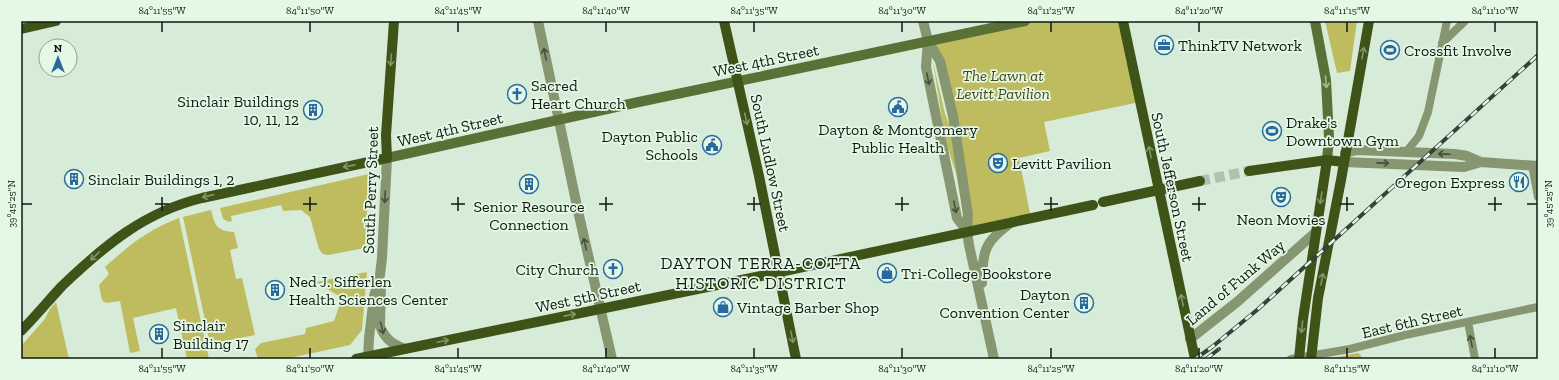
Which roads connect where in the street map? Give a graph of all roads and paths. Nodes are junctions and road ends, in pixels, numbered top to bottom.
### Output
1 (56, 21) edge
2 (394, 21) edge
3 (538, 21) edge
4 (724, 21) edge
5 (924, 21) edge
6 (1025, 21) edge
7 (1122, 21) edge
8 (1315, 21) edge
9 (1369, 21) edge
10 (1447, 21) edge
11 (1464, 21) edge
12 (21, 29) edge
13 (928, 41) junction
14 (1442, 44) junction
15 (738, 81) junction
16 (559, 120) junction
17 (1406, 152) junction
18 (387, 158) junction
19 (1345, 158) junction
20 (1327, 160) junction
21 (1481, 162) junction
22 (1535, 165) edge
23 (1249, 170) tunnel mouth
24 (1200, 181) tunnel mouth
25 (1158, 190) junction
26 (1538, 197) edge
27 (1012, 222) junction
28 (966, 231) junction
29 (1316, 232) junction
30 (778, 271) junction
31 (380, 275) junction
32 (981, 300) junction
33 (1538, 307) edge
34 (600, 309) junction
35 (1468, 322) junction
36 (21, 331) edge
37 (1190, 339) junction
38 (405, 349) junction
39 (1311, 357) edge
40 (368, 358) edge
41 (1296, 358) edge
42 (356, 359) edge
43 (612, 359) edge
44 (796, 359) edge
45 (994, 359) edge
46 (1195, 359) edge
47 (1475, 359) edge

1 - 12 main road
2 -> 18 main road, South Perry Street
16 -> 3 street
4 - 15 main road, South Ludlow Street
5 - 13 street
6 - 13 main road, West 4th Street
25 -> 7 main road, South Jefferson Street
8 -> 20 main road
19 -> 9 main road
10 - 14 street
11 - 14 street
13 - 15 main road, West 4th Street
13 - 28 street
13 -> 28 street
14 - 17 street
15 - 16 main road, West 4th Street
15 -> 30 main road, South Ludlow Street
16 - 18 main road, West 4th Street
34 -> 16 street
17 - 19 street
21 -> 17 street
18 -> 31 street, South Perry Street
18 -> 36 main road, West 4th Street
19 - 20 main road
19 -> 21 street
39 -> 19 main road
20 - 23 main road
20 -> 29 main road
21 - 22 street
22 - 26 street
24 - 25 main road, West 5th Street
25 - 27 main road, West 5th Street
37 -> 25 main road, South Jefferson Street
27 - 28 main road, West 5th Street
27 - 32 street
28 - 30 main road, West 5th Street
28 - 32 street
29 - 37 street, Land of Funk Way
29 -> 41 main road
30 - 34 main road, West 5th Street
30 -> 44 main road, South Ludlow Street
31 -> 38 street
31 - 40 street, South Perry Street
32 - 45 street
33 - 35 street, East 6th Street
38 -> 34 main road, West 5th Street
34 - 43 street
35 - 39 street, East 6th Street
47 -> 35 street
37 - 46 main road, South Jefferson Street
38 - 40 main road, West 5th Street
39 - 41 street, East 6th Street
40 - 42 main road, West 5th Street

